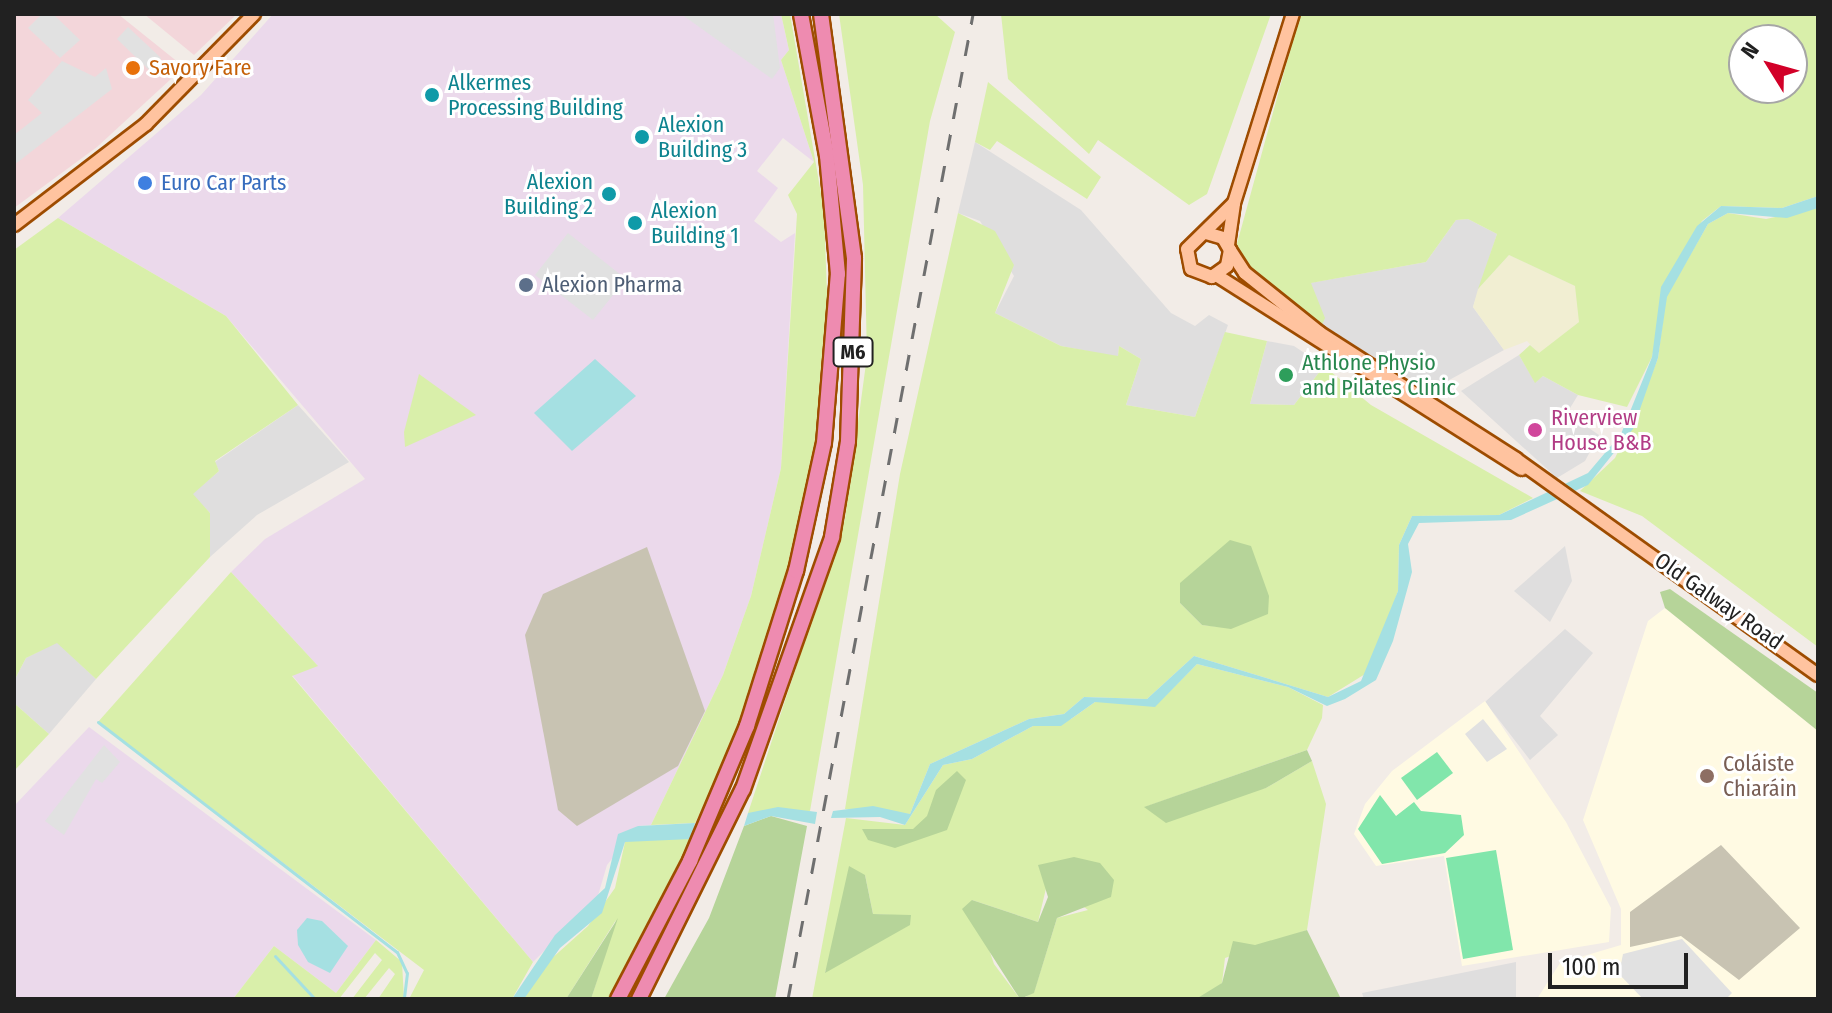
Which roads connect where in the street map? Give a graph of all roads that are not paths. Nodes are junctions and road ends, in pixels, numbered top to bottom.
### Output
1 (254, 14) edge
2 (801, 14) edge
3 (821, 14) edge
4 (1293, 14) edge
5 (1234, 203) junction
6 (14, 225) edge
7 (1206, 233) junction
8 (1229, 247) junction
9 (1216, 275) junction
10 (1522, 469) junction
11 (1818, 675) edge
12 (618, 999) edge
13 (639, 999) edge

1 - 6 main road
2 - 12 highway, M6
3 - 13 highway, M6
4 - 5 main road
5 - 7 main road
5 - 8 main road
7 - 8 main road
7 - 9 main road
8 - 9 main road
8 - 10 main road
9 - 10 main road
10 - 11 main road, Old Galway Road

